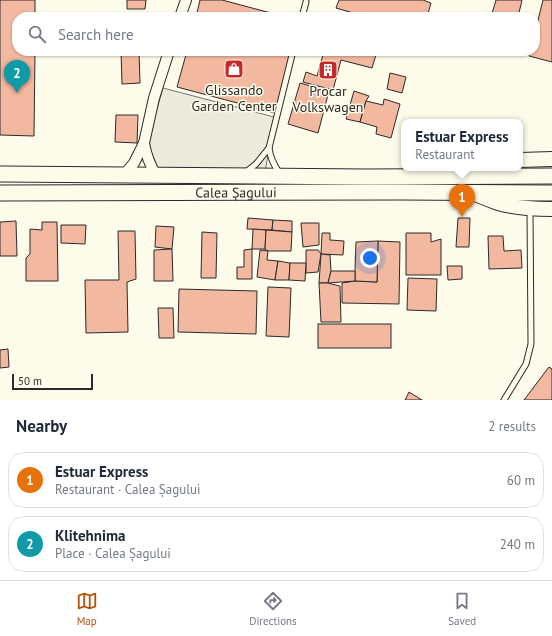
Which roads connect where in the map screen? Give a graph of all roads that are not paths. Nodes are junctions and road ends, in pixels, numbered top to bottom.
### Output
1 (186, 0) edge
2 (306, 2) dead end
3 (182, 12) edge
4 (303, 12) edge
5 (167, 56) edge
6 (292, 56) edge
7 (144, 143) junction
8 (269, 148) junction
9 (552, 159) edge
10 (523, 160) edge
11 (471, 171) edge
12 (0, 174) edge
13 (124, 175) junction
14 (156, 175) junction
15 (242, 176) junction
16 (281, 176) junction
17 (457, 176) junction
18 (552, 176) edge
19 (0, 193) edge
20 (472, 193) junction
21 (552, 193) edge
22 (530, 209) junction
23 (552, 209) edge
24 (504, 400) edge

1 - 3 street
2 - 4 lane
5 - 7 street
6 - 8 lane
7 - 13 street
7 - 14 street
8 - 15 lane
8 - 16 lane
9 - 10 street
11 - 17 street, Calea Șagului
12 - 13 main road, Calea Șagului
13 - 14 main road, Calea Șagului
14 - 15 main road, Calea Șagului
15 - 16 main road, Calea Șagului
16 - 17 main road, Calea Șagului
17 - 18 main road, Calea Șagului
19 - 20 main road, Calea Șagului
20 - 21 main road, Calea Șagului
20 - 22 street, Calea Șagului
22 - 23 street, Calea Șagului
22 - 24 lane

